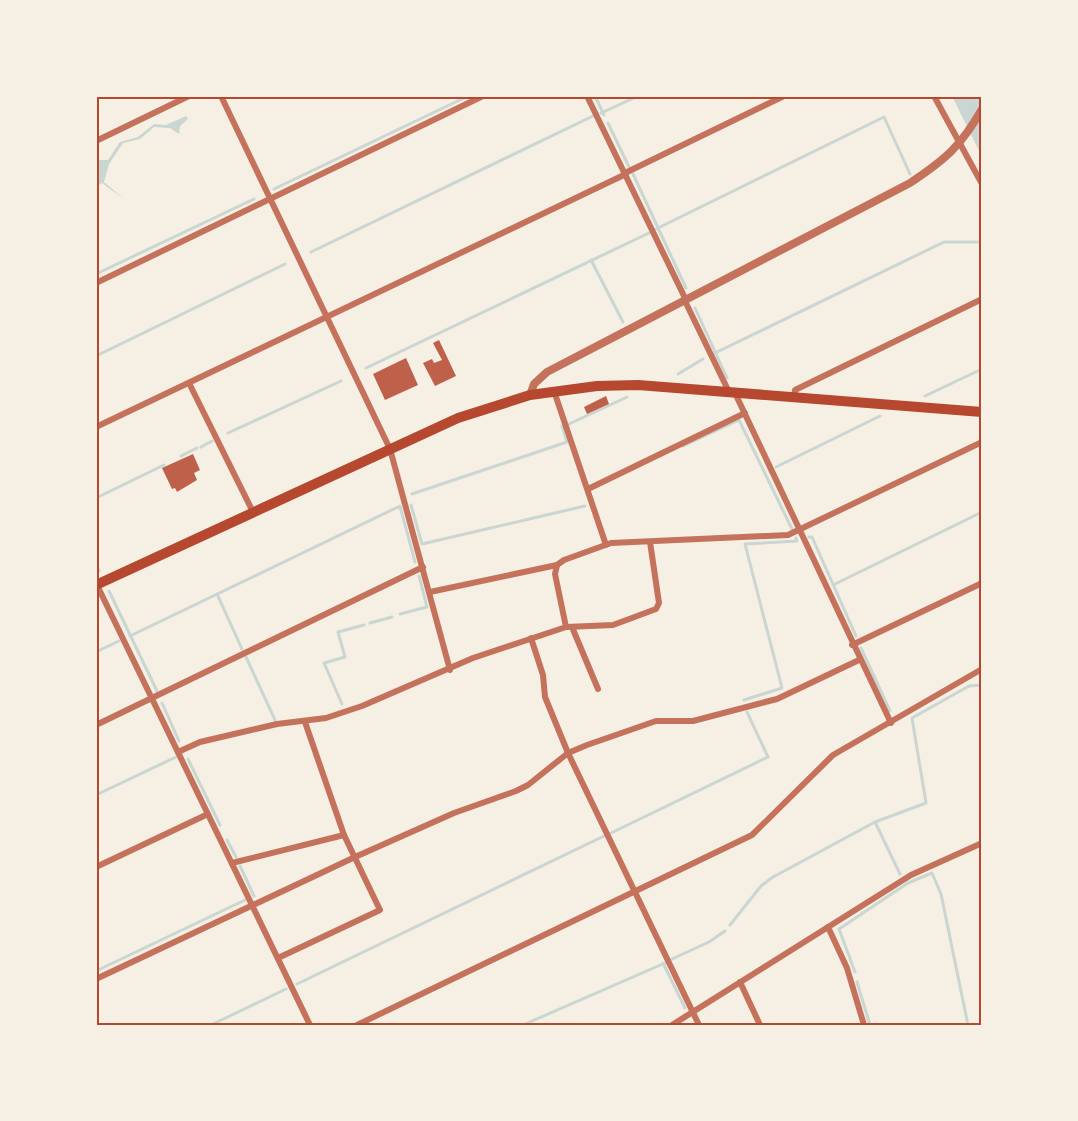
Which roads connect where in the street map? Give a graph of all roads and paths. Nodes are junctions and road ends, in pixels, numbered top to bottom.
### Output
1 (189, 96) edge
2 (221, 96) edge
3 (483, 96) edge
4 (587, 96) edge
5 (784, 96) edge
6 (934, 96) edge
7 (982, 108) edge
8 (96, 141) edge
9 (961, 144) junction
10 (625, 173) junction
11 (982, 184) edge
12 (270, 198) junction
13 (96, 282) edge
14 (982, 298) edge
15 (685, 299) junction
16 (327, 318) junction
17 (189, 383) junction
18 (554, 391) junction
19 (732, 392) junction
20 (530, 396) junction
21 (794, 397) junction
22 (982, 412) edge
23 (745, 413) junction
24 (96, 427) edge
25 (982, 442) edge
26 (390, 449) junction
27 (588, 489) junction
28 (253, 512) junction
29 (801, 529) junction
30 (650, 542) junction
31 (606, 545) junction
32 (557, 566) junction
33 (423, 567) junction
34 (982, 583) edge
35 (96, 584) edge
36 (430, 592) junction
37 (569, 627) junction
38 (531, 638) junction
39 (852, 645) junction
40 (859, 660) junction
41 (982, 669) edge
42 (450, 670) junction
43 (598, 689) dead end
44 (152, 698) junction
45 (305, 722) junction
46 (891, 723) junction
47 (96, 725) edge
48 (178, 752) junction
49 (568, 753) junction
50 (208, 814) junction
51 (344, 835) junction
52 (982, 843) edge
53 (355, 857) junction
54 (232, 863) junction
55 (96, 867) edge
56 (635, 892) junction
57 (251, 904) junction
58 (828, 927) junction
59 (278, 958) junction
60 (96, 979) edge
61 (740, 982) junction
62 (693, 1012) junction
63 (310, 1025) edge
64 (357, 1025) edge
65 (672, 1025) edge
66 (699, 1025) edge
67 (760, 1025) edge
68 (864, 1025) edge

1 - 8 street
2 - 12 street
3 - 12 street
4 - 10 street
5 - 10 street
6 - 9 street
7 - 9 street
9 - 11 street
9 - 15 street
10 - 15 street
10 - 16 street
12 - 13 street
12 - 16 street
14 - 21 street
15 - 19 street
15 - 20 street
16 - 17 street
16 - 26 street
17 - 24 street
17 - 28 street
18 - 19 main road
18 - 20 main road
18 - 27 street
19 - 21 main road
19 - 23 street
20 - 26 main road
21 - 22 main road
23 - 27 street
23 - 29 street
25 - 29 street
26 - 28 main road
26 - 33 street
27 - 31 street
28 - 35 main road
29 - 30 street
29 - 39 street
30 - 31 street
30 - 37 street
31 - 32 street
32 - 36 street
32 - 37 street
33 - 36 street
33 - 44 street
34 - 39 street
35 - 44 street
36 - 42 street
37 - 38 street
37 - 43 street
38 - 42 street
38 - 49 street
39 - 40 street
40 - 46 street
40 - 49 street
41 - 46 street
42 - 45 street
44 - 47 street
44 - 48 street
45 - 48 street
45 - 51 street
46 - 56 street
48 - 50 street
49 - 53 street
49 - 56 street
50 - 54 street
50 - 55 street
51 - 53 street
51 - 54 street
52 - 58 street
53 - 57 street
53 - 59 street
54 - 57 street
56 - 62 street
56 - 64 street
57 - 59 street
57 - 60 street
58 - 61 street
58 - 68 street
59 - 63 street
61 - 62 street
61 - 67 street
62 - 65 street
62 - 66 street

